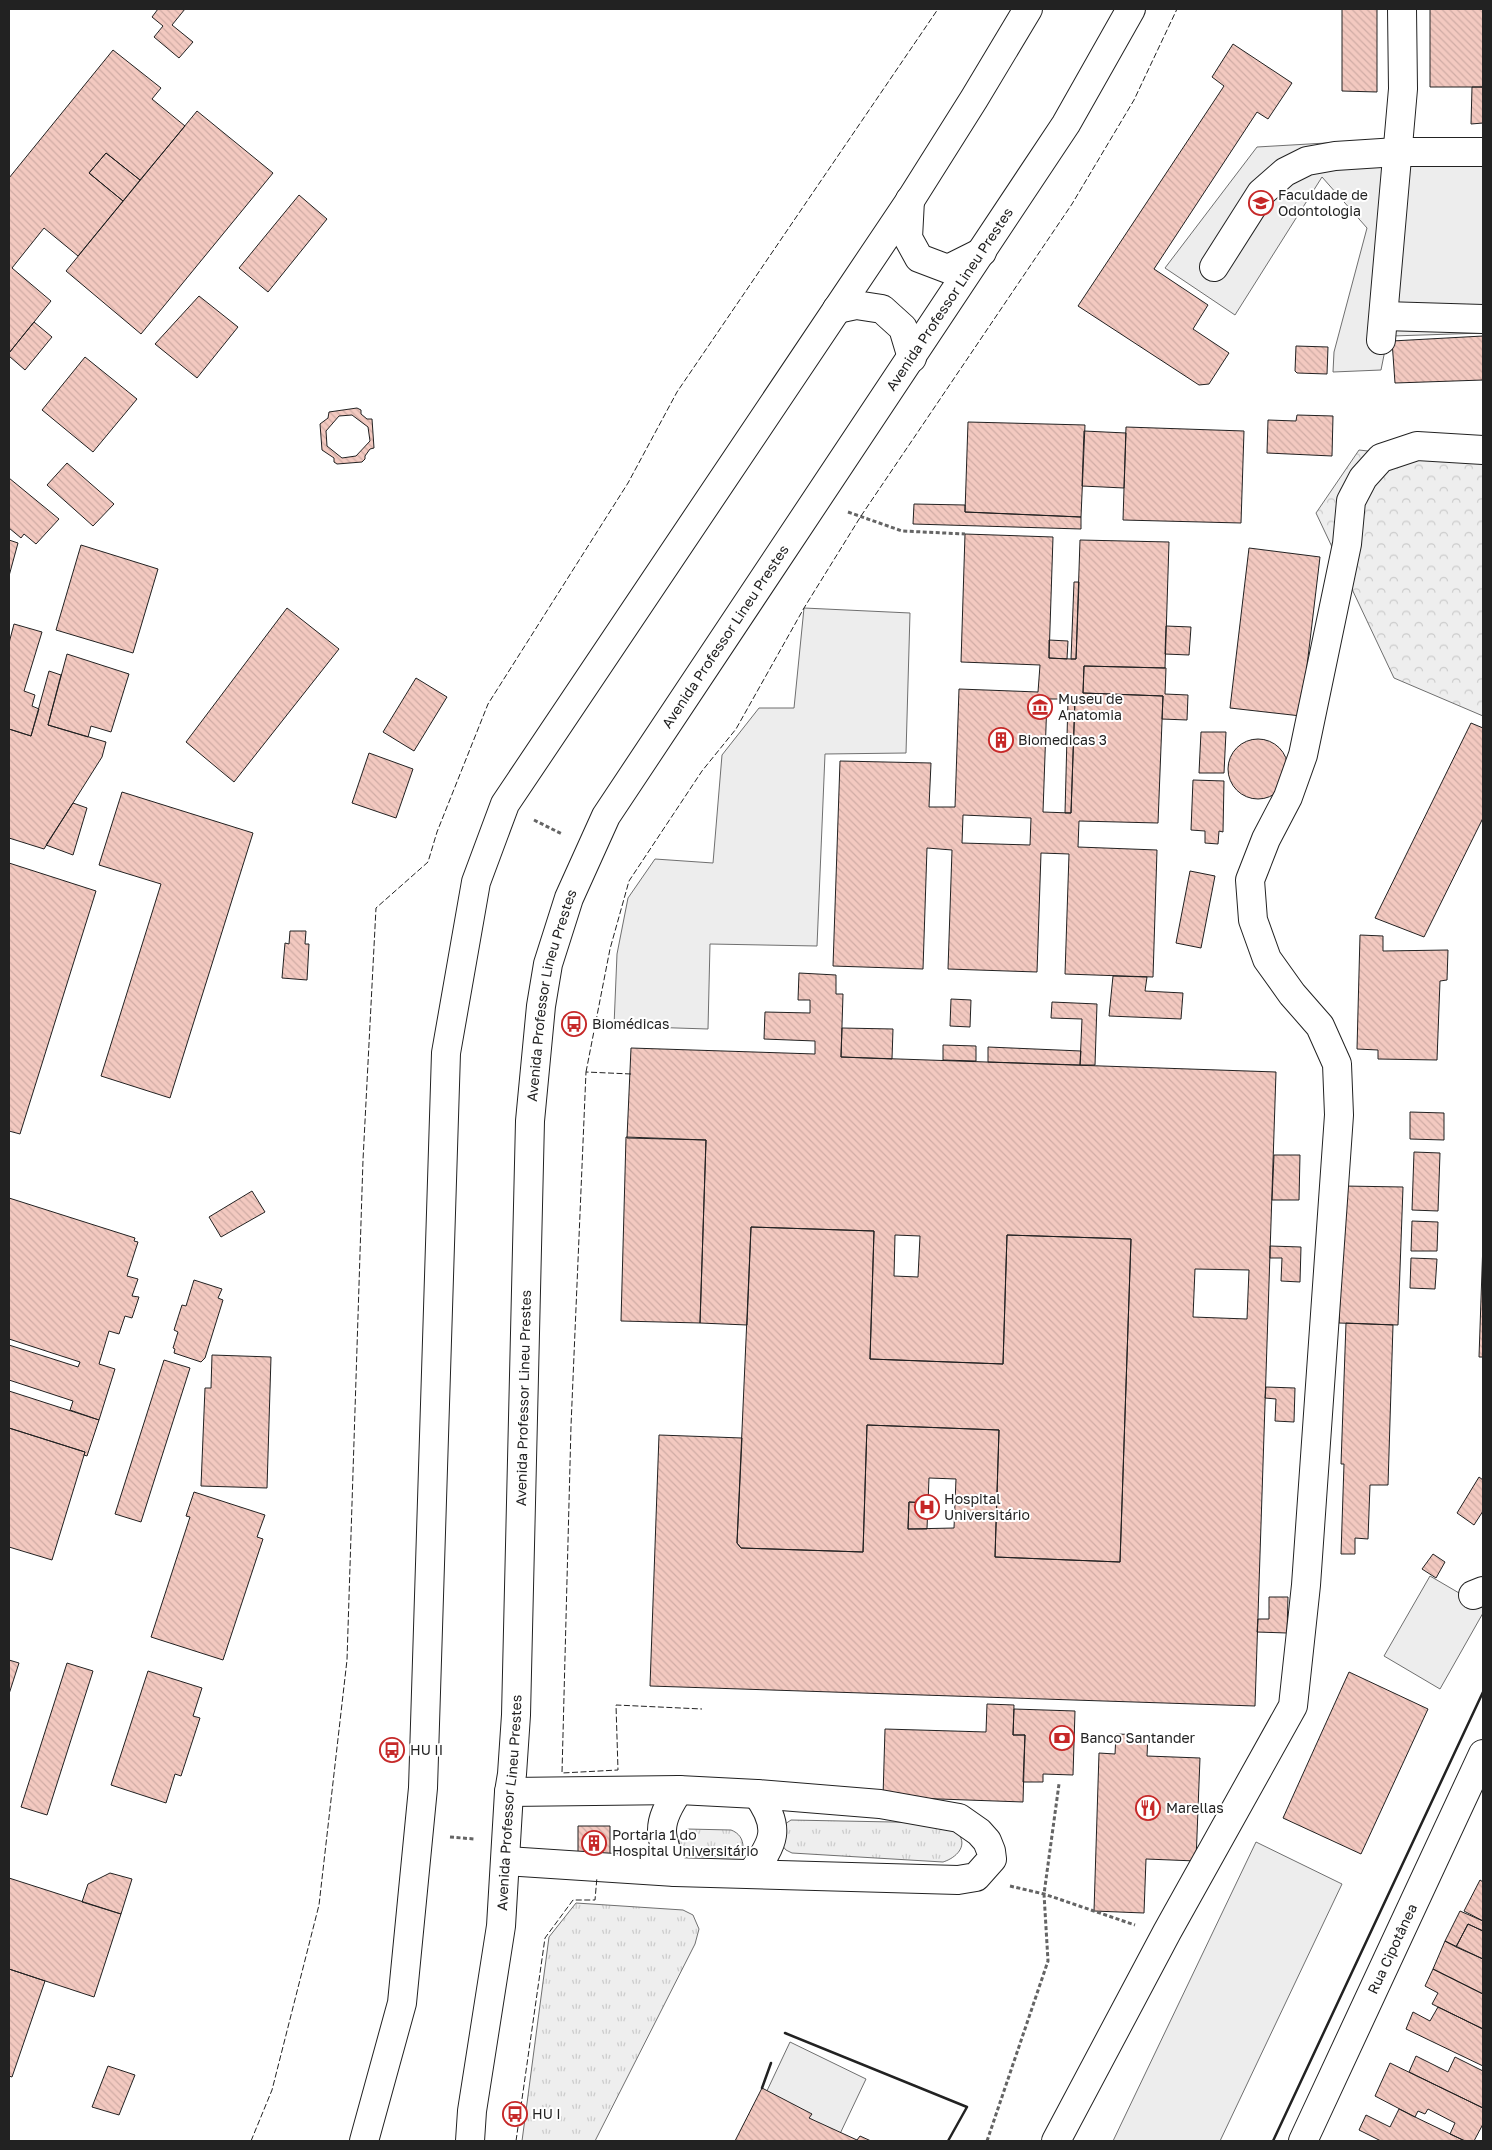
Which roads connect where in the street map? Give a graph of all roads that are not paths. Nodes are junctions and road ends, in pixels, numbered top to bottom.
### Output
1 (1028, 9) edge
2 (1131, 9) edge
3 (1402, 9) edge
4 (1397, 152) junction
5 (1483, 152) edge
6 (910, 199) junction
7 (982, 252) junction
8 (1214, 268) dead end
9 (837, 308) junction
10 (1483, 319) edge
11 (912, 358) junction
12 (1483, 450) edge
13 (1483, 1754) edge
14 (679, 1790) junction
15 (509, 1792) junction
16 (757, 1794) junction
17 (506, 1852) junction
18 (675, 1872) junction
19 (751, 1874) junction
20 (364, 2141) edge
21 (470, 2141) edge
22 (1056, 2141) edge
23 (1303, 2141) edge

1 - 6 street
2 - 7 street, Avenida Professor Lineu Prestes
3 - 4 street
4 - 5 street
4 - 8 street
4 - 10 street
6 - 7 street
6 - 9 street
7 - 11 street, Avenida Professor Lineu Prestes
9 - 11 street
9 - 20 street
11 - 15 street, Avenida Professor Lineu Prestes
12 - 22 street
13 - 23 street, Rua Cipotânea
14 - 15 street
14 - 16 street
14 - 18 street
15 - 17 street, Avenida Professor Lineu Prestes
16 - 19 street
16 - 19 street
17 - 18 street
17 - 21 street, Avenida Professor Lineu Prestes
18 - 19 street

